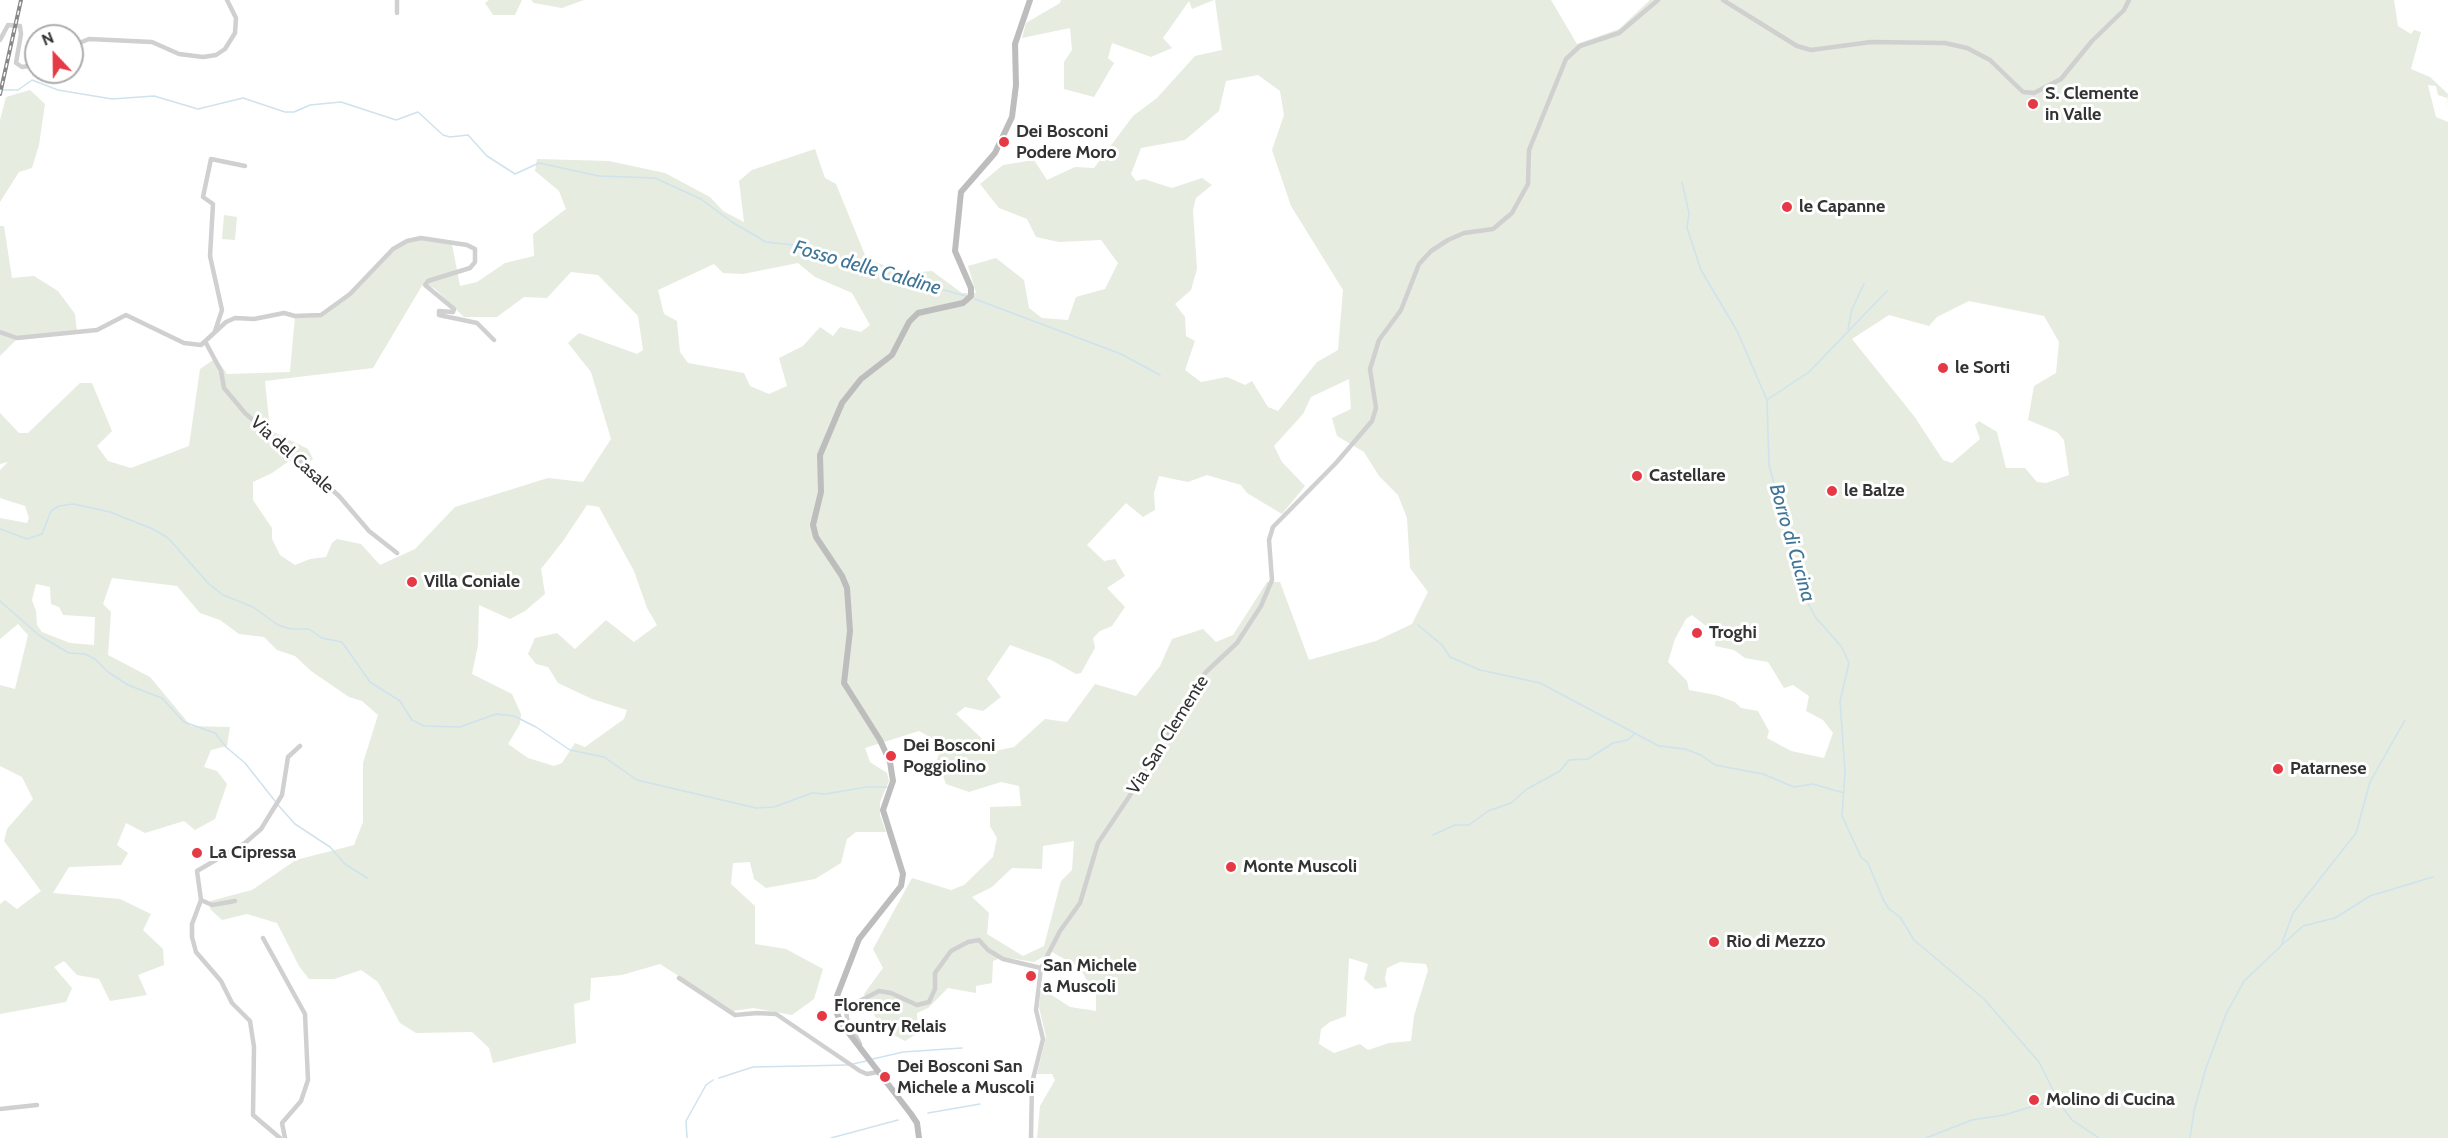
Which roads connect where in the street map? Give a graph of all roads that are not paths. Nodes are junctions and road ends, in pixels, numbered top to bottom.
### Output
1 (227, 0) edge
2 (397, 0) edge
3 (1030, 0) edge
4 (1658, 0) edge
5 (1723, 0) edge
6 (2129, 0) edge
7 (397, 13) dead end
8 (0, 40) edge
9 (84, 41) edge
10 (24, 67) edge
11 (245, 166) dead end
12 (0, 332) edge
13 (213, 333) junction
14 (494, 340) dead end
15 (206, 344) junction
16 (397, 554) dead end
17 (300, 746) dead end
18 (201, 900) junction
19 (235, 901) dead end
20 (263, 938) dead end
21 (1041, 968) junction
22 (679, 978) dead end
23 (867, 1058) junction
24 (878, 1072) junction
25 (37, 1105) dead end
26 (0, 1109) edge
27 (283, 1138) edge
28 (919, 1138) edge
29 (1032, 1138) edge

1 - 9 street
2 - 7 street
3 - 23 main road
4 - 21 street, Via San Clemente
5 - 6 street
8 - 10 street
11 - 13 street
12 - 15 street
13 - 14 street
13 - 15 street
15 - 16 street, Via del Casale
17 - 18 street
18 - 19 street
18 - 27 street
20 - 27 street
21 - 23 street
21 - 29 street, Via San Clemente
22 - 24 street
23 - 24 main road
24 - 28 main road
25 - 26 street

